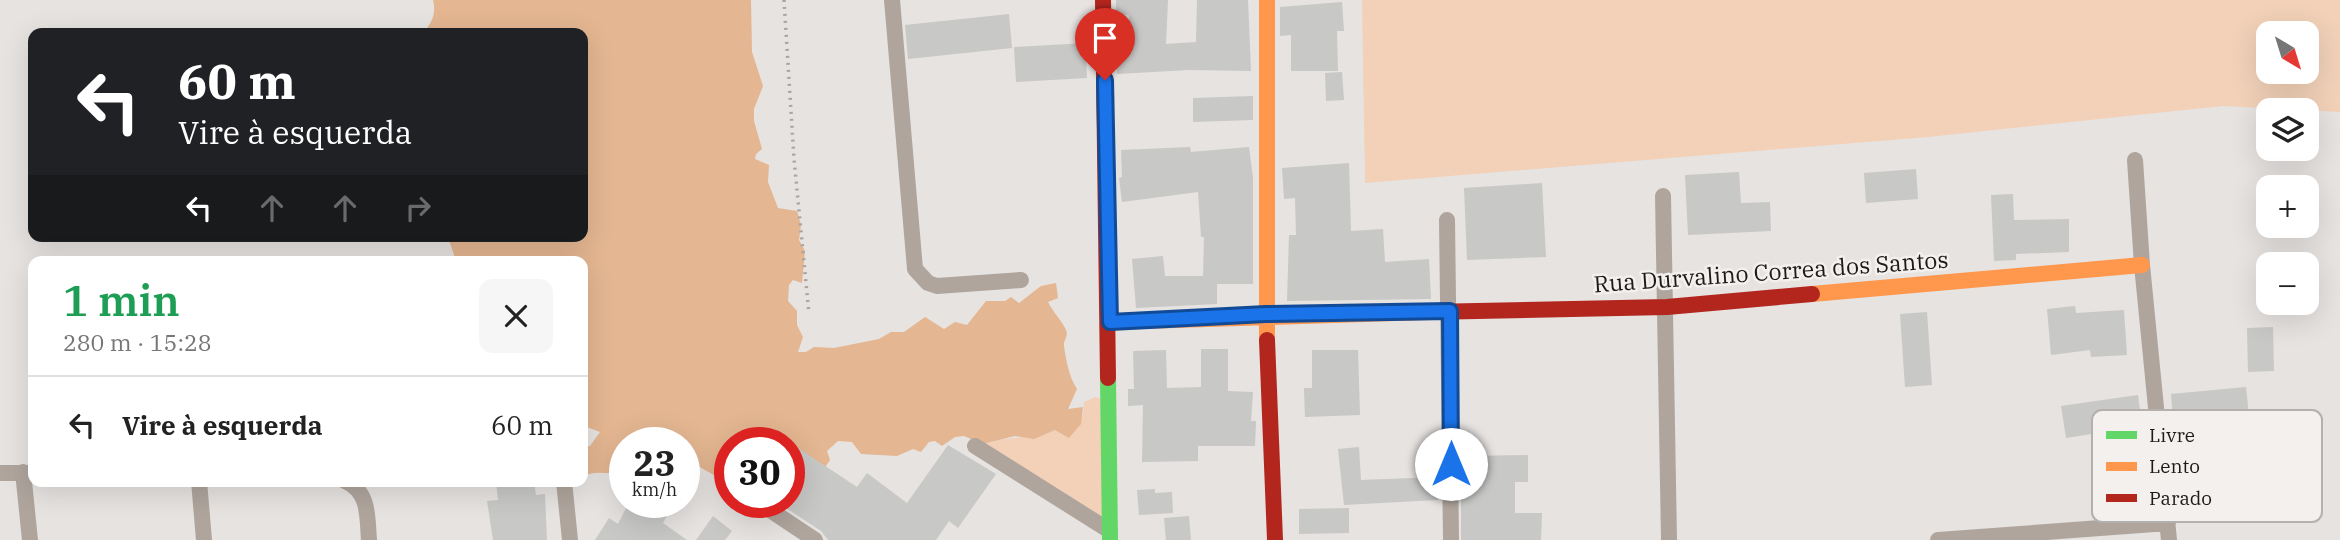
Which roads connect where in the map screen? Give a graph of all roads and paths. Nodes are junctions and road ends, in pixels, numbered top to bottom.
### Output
1 (784, 0) edge
2 (892, 0) edge
3 (1103, 0) edge
4 (1267, 0) edge
5 (2135, 160) dead end
6 (1663, 196) dead end
7 (1447, 220) dead end
8 (2142, 265) junction
9 (1021, 280) dead end
10 (1667, 307) junction
11 (1450, 311) junction
12 (809, 314) dead end
13 (1266, 314) junction
14 (1110, 322) junction
15 (2157, 410) edge
16 (975, 446) dead end
17 (28, 472) edge
18 (0, 473) edge
19 (28, 487) edge
20 (200, 487) edge
21 (354, 487) edge
22 (565, 487) edge
23 (782, 518) edge
24 (2169, 532) edge
25 (1110, 536) edge
26 (30, 540) edge
27 (204, 540) edge
28 (369, 540) edge
29 (570, 540) edge
30 (815, 540) edge
31 (1275, 540) edge
32 (1451, 540) edge
33 (1669, 540) edge
34 (1938, 540) edge

1 - 12 path
2 - 9 street
3 - 14 street
4 - 13 street
5 - 8 street
6 - 10 street
7 - 11 street
8 - 10 street, Rua Durvalino Correa dos Santos
8 - 15 street
10 - 11 street, Rua Durvalino Correa dos Santos
10 - 33 street
11 - 13 street, Rua Durvalino Correa dos Santos
11 - 32 street
13 - 14 street, Rua Durvalino Correa dos Santos
13 - 31 street
14 - 25 street
16 - 25 street
17 - 18 street
19 - 26 street
20 - 27 street
21 - 28 street
22 - 29 street
23 - 30 street
24 - 34 street

